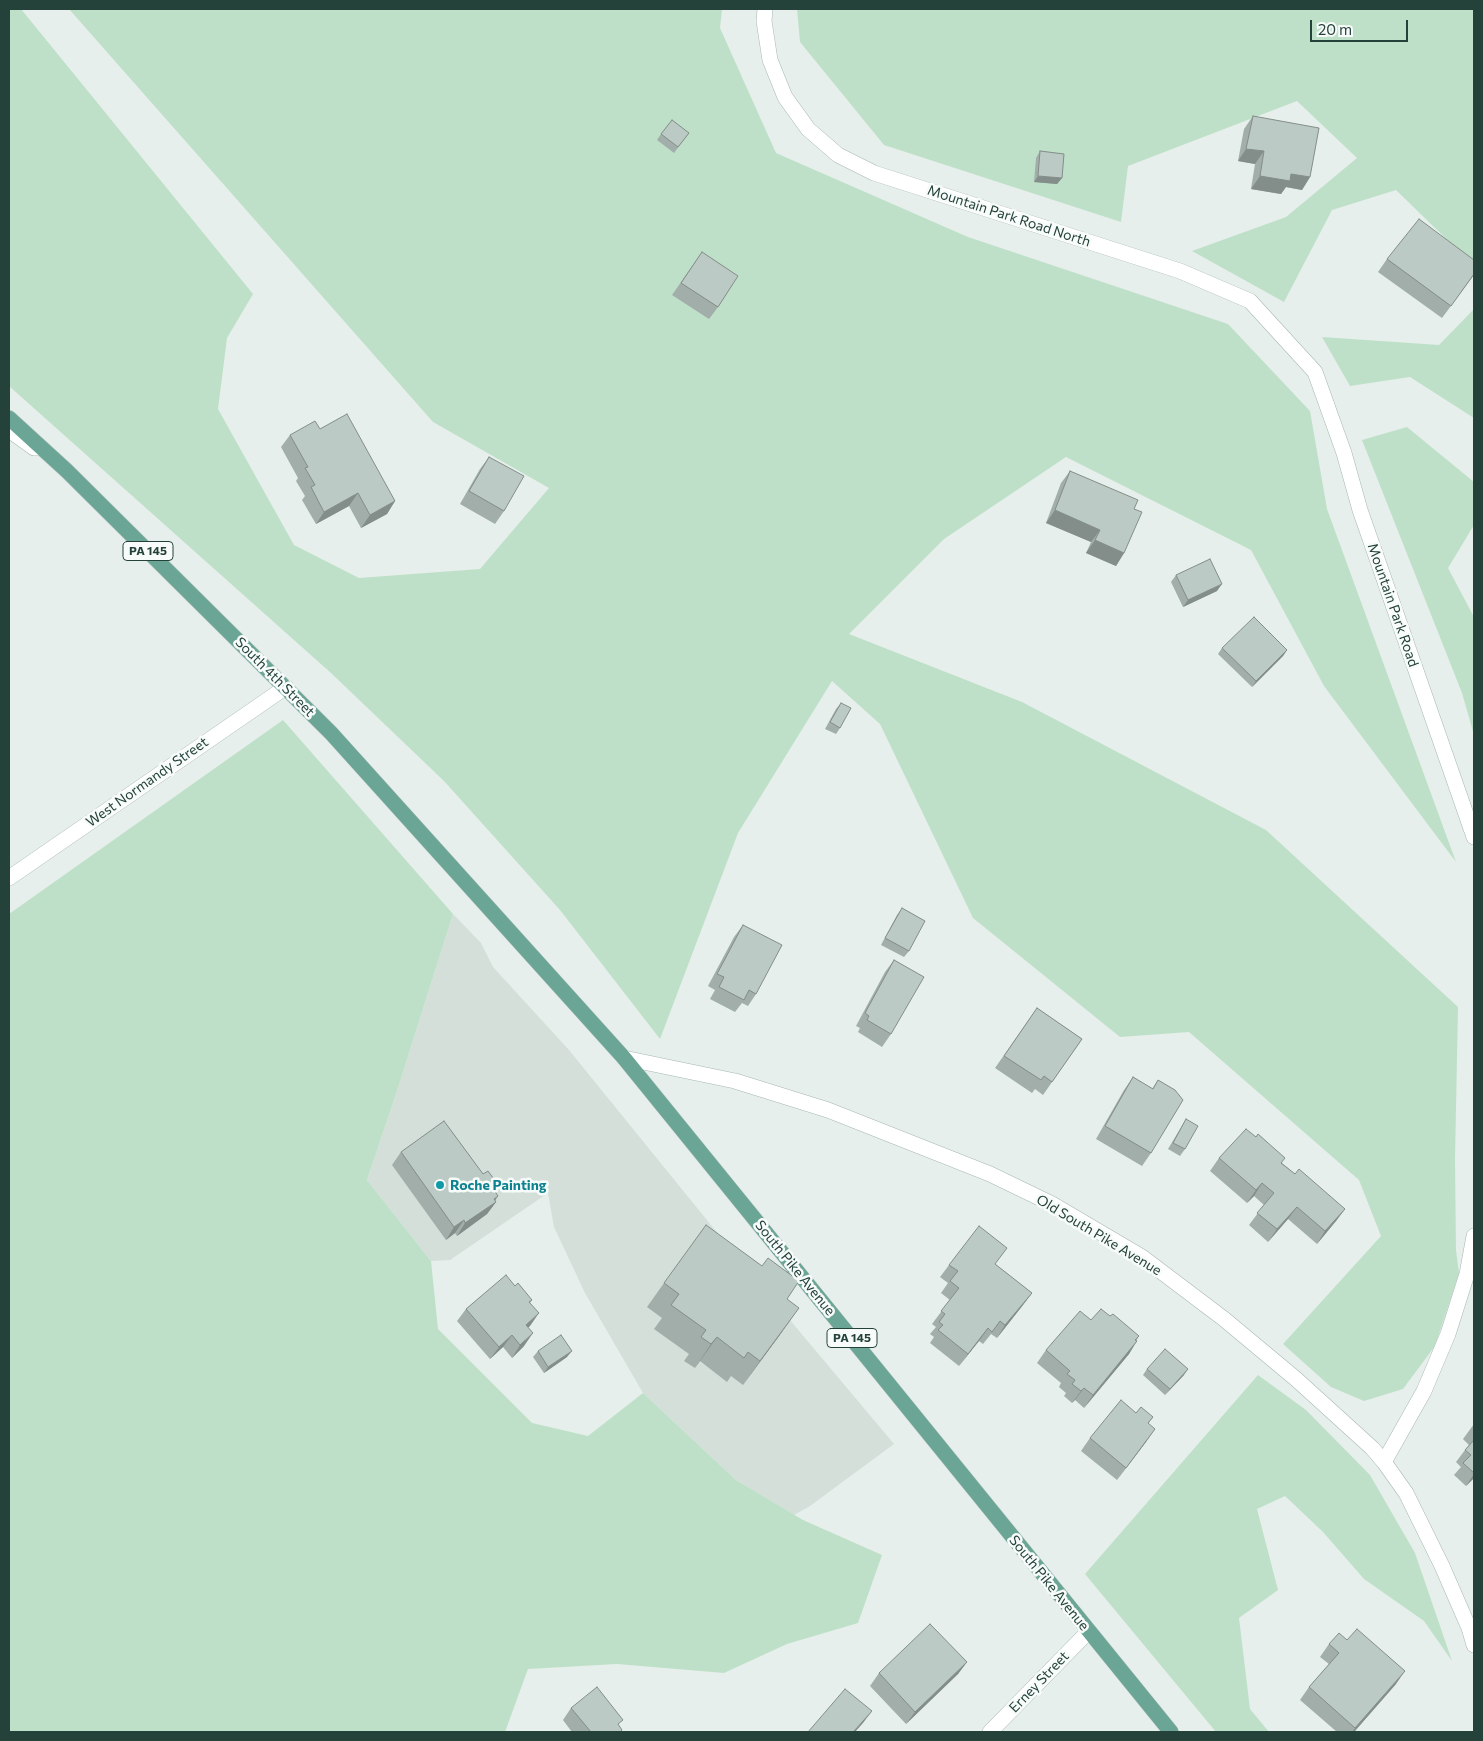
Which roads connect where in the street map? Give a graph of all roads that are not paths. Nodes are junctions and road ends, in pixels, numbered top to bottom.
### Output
1 (765, 9) edge
2 (1315, 372) joint
3 (9, 418) edge
4 (9, 430) edge
5 (67, 471) junction
6 (286, 687) junction
7 (1474, 836) edge
8 (9, 878) edge
9 (525, 950) joint
10 (624, 1058) junction
11 (1474, 1236) edge
12 (1384, 1462) junction
13 (1088, 1632) junction
14 (1474, 1645) edge
15 (990, 1732) edge
16 (1171, 1732) edge

1 - 2 street, Mountain Park Road North
2 - 7 street, Mountain Park Road
3 - 5 main road, South 4th Street / PA 145
4 - 5 street
5 - 6 main road, South 4th Street / PA 145
6 - 8 street, West Normandy Street
6 - 9 main road, South 4th Street / PA 145
9 - 10 main road, South Pike Avenue / PA 145
10 - 12 street, Old South Pike Avenue
10 - 13 main road, South Pike Avenue / PA 145
11 - 12 street
12 - 14 street, Old South Pike Avenue
13 - 15 street, Erney Street
13 - 16 main road, South Pike Avenue / PA 145

